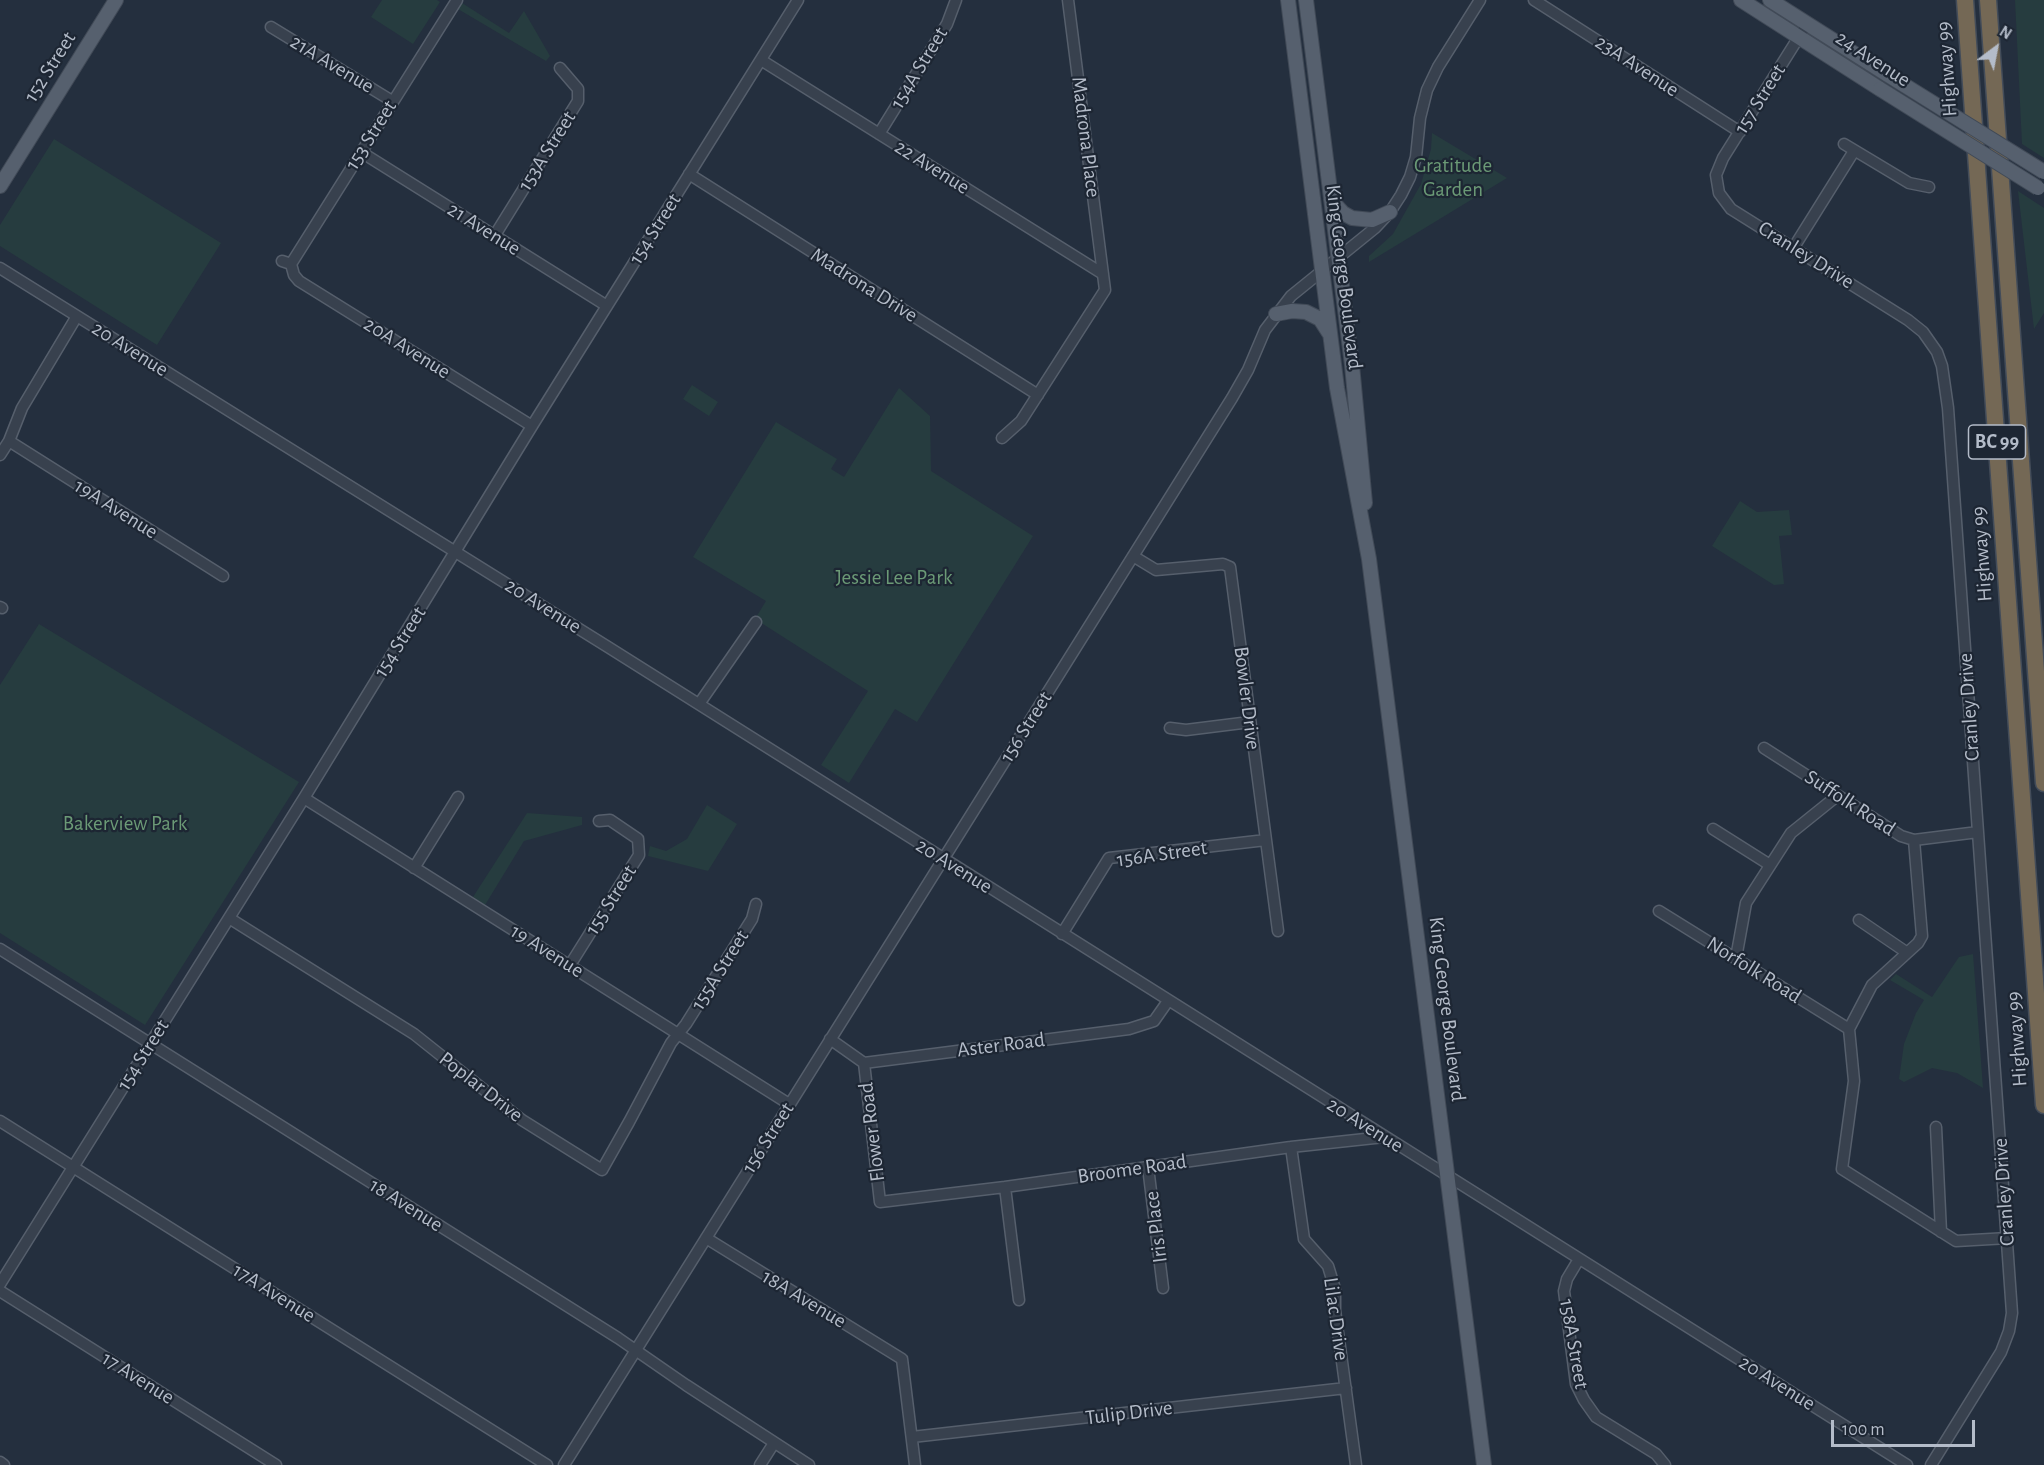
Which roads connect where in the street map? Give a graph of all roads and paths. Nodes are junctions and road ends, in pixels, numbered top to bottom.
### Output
1 (116, 0) edge
2 (457, 0) edge
3 (798, 0) edge
4 (956, 0) edge
5 (1068, 0) edge
6 (1288, 0) edge
7 (1306, 0) edge
8 (1480, 0) edge
9 (1534, 0) edge
10 (1741, 0) edge
11 (1770, 0) edge
12 (1965, 0) edge
13 (1989, 0) edge
14 (1290, 20) junction
15 (1807, 24) junction
16 (271, 27) dead end
17 (1799, 37) junction
18 (761, 60) junction
19 (560, 68) dead end
20 (1315, 79) junction
21 (392, 101) junction
22 (1740, 132) junction
23 (879, 134) junction
24 (1844, 144) dead end
25 (1854, 151) junction
26 (361, 152) junction
27 (2044, 172) edge
28 (689, 174) junction
29 (1716, 175) joint
30 (0, 186) edge
31 (1929, 187) dead end
32 (2041, 190) edge
33 (1331, 200) junction
34 (1390, 212) junction
35 (495, 235) junction
36 (1794, 248) junction
37 (1338, 259) junction
38 (287, 262) joint
39 (0, 268) edge
40 (1323, 270) junction
41 (1103, 274) junction
42 (607, 306) junction
43 (1276, 314) junction
44 (77, 316) junction
45 (1330, 335) junction
46 (1038, 395) junction
47 (532, 426) junction
48 (1002, 438) dead end
49 (9, 441) junction
50 (0, 454) edge
51 (456, 552) junction
52 (1133, 556) junction
53 (1369, 559) junction
54 (223, 576) dead end
55 (756, 622) dead end
56 (699, 704) junction
57 (1250, 722) junction
58 (1170, 728) dead end
59 (1764, 748) dead end
60 (2044, 783) edge
61 (1837, 796) junction
62 (458, 797) dead end
63 (304, 798) junction
64 (599, 821) dead end
65 (1713, 829) dead end
66 (1978, 832) junction
67 (1266, 840) junction
68 (1914, 840) junction
69 (944, 859) junction
70 (1770, 865) junction
71 (414, 868) junction
72 (756, 904) dead end
73 (1659, 912) dead end
74 (229, 918) junction
75 (1859, 920) dead end
76 (1278, 930) dead end
77 (1062, 934) junction
78 (0, 949) edge
79 (1906, 952) junction
80 (1736, 958) junction
81 (570, 965) junction
82 (1168, 1001) junction
83 (1849, 1029) junction
84 (678, 1034) junction
85 (830, 1039) junction
86 (150, 1044) junction
87 (864, 1063) junction
88 (789, 1104) junction
89 (2044, 1105) edge
90 (0, 1121) edge
91 (1936, 1127) dead end
92 (1384, 1137) junction
93 (1291, 1147) junction
94 (74, 1167) junction
95 (1148, 1167) junction
96 (1446, 1176) junction
97 (1005, 1187) junction
98 (880, 1202) joint
99 (1941, 1232) junction
100 (706, 1238) junction
101 (2008, 1238) junction
102 (1579, 1259) junction
103 (0, 1284) edge
104 (1163, 1288) dead end
105 (0, 1291) edge
106 (1019, 1300) dead end
107 (636, 1350) junction
108 (1346, 1388) junction
109 (912, 1437) junction
110 (774, 1443) junction
111 (0, 1462) edge
112 (4, 1465) edge
113 (276, 1465) edge
114 (547, 1465) edge
115 (564, 1465) edge
116 (760, 1465) edge
117 (809, 1465) edge
118 (915, 1465) edge
119 (1356, 1465) edge
120 (1484, 1465) edge
121 (1665, 1465) edge
122 (1906, 1465) edge
123 (1931, 1465) edge

1 - 30 main road, 152 Street
2 - 21 street, 153 Street
3 - 18 street, 154 Street
4 - 23 street, 154A Street
5 - 41 street, Madrona Place
6 - 14 main road, King George Boulevard
7 - 20 main road, King George Boulevard
8 - 34 street, 156 Street
9 - 22 street, 23A Avenue
10 - 17 main road, 24 Avenue
11 - 15 main road, 24 Avenue
12 - 89 highway, Highway 99 / BC 99
13 - 60 highway, BC 99
14 - 20 main road
14 - 40 main road, King George Boulevard
15 - 17 street, 157 Street
15 - 27 main road, 24 Avenue, bridge
16 - 21 street, 21A Avenue
17 - 22 street, 157 Street
17 - 32 main road, 24 Avenue, bridge
18 - 23 street, 22 Avenue
18 - 28 street, 154 Street
19 - 35 street, 153A Street
20 - 33 main road, King George Boulevard
21 - 26 street, 153 Street
22 - 29 street, 157 Street
23 - 41 street, 22 Avenue
24 - 25 street
25 - 31 street
25 - 36 street
26 - 35 street, 21 Avenue
26 - 38 street, 153 Street
28 - 42 street, 154 Street
28 - 46 street, Madrona Drive
29 - 36 street, Cranley Drive
33 - 34 main road
33 - 37 main road, King George Boulevard
34 - 37 street, 156 Street
35 - 42 street, 21 Avenue
36 - 66 street, Cranley Drive
37 - 40 street, 156 Street
37 - 53 main road, King George Boulevard
38 - 47 street, 20A Avenue
39 - 44 street, 20 Avenue
40 - 43 street, 156 Street
40 - 45 main road, King George Boulevard
41 - 46 street
42 - 47 street, 154 Street
43 - 45 main road
43 - 52 street, 156 Street
44 - 49 street
44 - 51 street, 20 Avenue
45 - 53 main road, King George Boulevard
46 - 48 street
47 - 51 street, 154 Street
49 - 50 street
49 - 54 street, 19A Avenue
51 - 56 street, 20 Avenue
51 - 63 street, 154 Street
52 - 57 street, Bowler Drive
52 - 69 street, 156 Street
53 - 96 main road, King George Boulevard
55 - 56 street
56 - 69 street, 20 Avenue
57 - 58 street
57 - 67 street, Bowler Drive
59 - 61 street, Suffolk Road
61 - 68 street, Suffolk Road
61 - 70 street
62 - 71 street
63 - 71 street, 19 Avenue
63 - 74 street, 154 Street
64 - 81 street, 155 Street
65 - 70 street
66 - 68 street, Suffolk Road
66 - 101 street, Cranley Drive
67 - 76 street, Bowler Drive
67 - 77 street, 156A Street
68 - 79 street
69 - 77 street, 20 Avenue
69 - 85 street, 156 Street
70 - 80 street
71 - 81 street, 19 Avenue
72 - 84 street, 155A Street
73 - 80 street, Norfolk Road
74 - 84 street, Poplar Drive
74 - 86 street, 154 Street
75 - 79 street
77 - 82 street, 20 Avenue
78 - 86 street, 18 Avenue
79 - 83 street
80 - 83 street, Norfolk Road
81 - 84 street, 19 Avenue
82 - 87 street, Aster Road
82 - 92 street, 20 Avenue
83 - 99 street
84 - 88 street, 19 Avenue
85 - 87 street
85 - 88 street, 156 Street
86 - 94 street, 154 Street
86 - 107 street, 18 Avenue
87 - 98 street, Flower Road
88 - 100 street, 156 Street
90 - 94 street, 17A Avenue
91 - 99 street
92 - 93 street, Broome Road
92 - 96 street, 20 Avenue
93 - 95 street, Broome Road
93 - 108 street, Lilac Drive
94 - 103 street, 154 Street
94 - 114 street, 17A Avenue
95 - 97 street, Broome Road
95 - 104 street, Iris Place
96 - 102 street, 20 Avenue
96 - 120 main road, King George Boulevard
97 - 98 street, Broome Road
97 - 106 street
99 - 101 street
100 - 107 street, 156 Street
100 - 109 street, 18A Avenue
101 - 123 street, Cranley Drive
102 - 121 street, 158A Street
102 - 122 street, 20 Avenue
105 - 113 street, 17 Avenue
107 - 110 street, 18 Avenue
107 - 115 street, 156 Street
108 - 109 street, Tulip Drive
108 - 119 street, Lilac Drive
109 - 118 street
110 - 116 street
110 - 117 street, 18 Avenue
111 - 112 street

